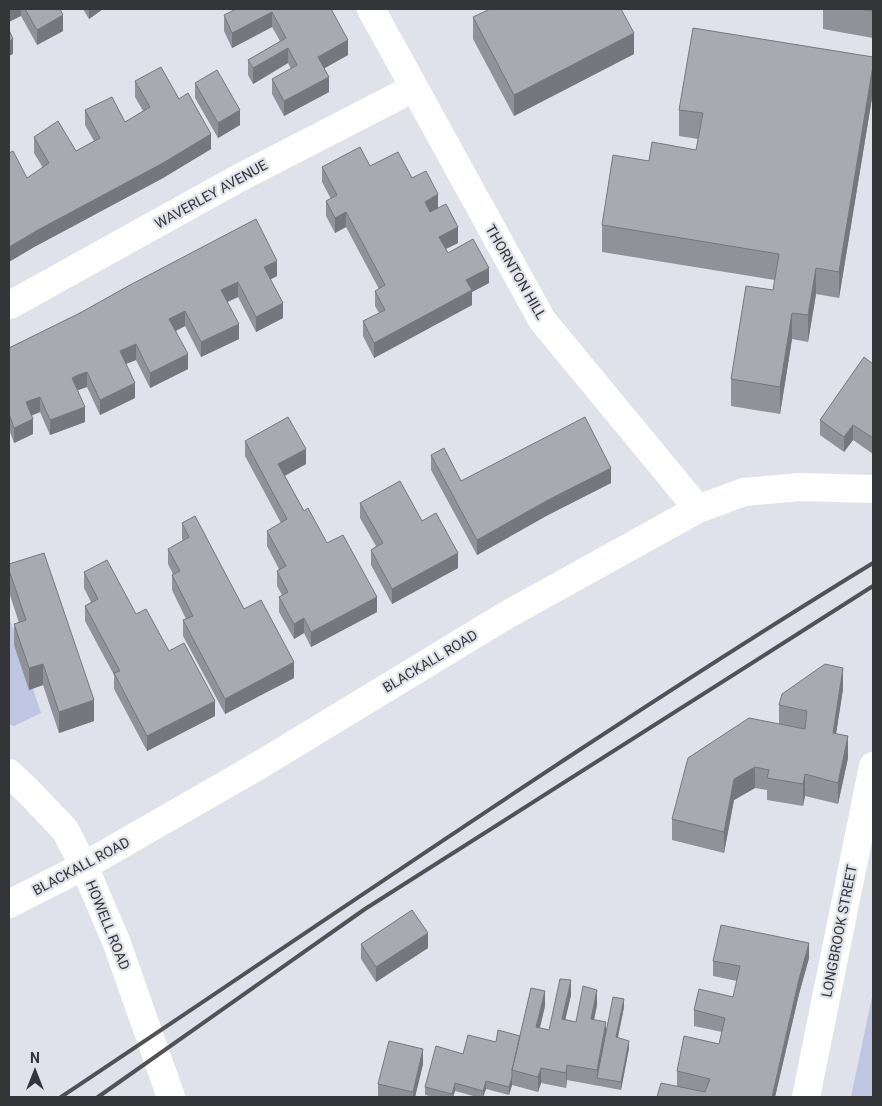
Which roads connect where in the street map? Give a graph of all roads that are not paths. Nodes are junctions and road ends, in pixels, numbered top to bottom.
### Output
1 (371, 9) edge
2 (414, 88) junction
3 (10, 305) dead end
4 (873, 489) edge
5 (698, 509) junction
6 (873, 766) edge
7 (9, 774) edge
8 (870, 793) edge
9 (84, 866) junction
10 (9, 904) edge
11 (170, 1097) edge
12 (806, 1097) edge

1 - 2 street, THORNTON HILL
2 - 3 street, WAVERLEY AVENUE
2 - 5 street, THORNTON HILL
4 - 5 street, BLACKALL ROAD
5 - 9 street, BLACKALL ROAD
6 - 8 street, LONGBROOK STREET
7 - 9 street, HOWELL ROAD
8 - 12 street, LONGBROOK STREET
9 - 10 street, BLACKALL ROAD
9 - 11 street, HOWELL ROAD

